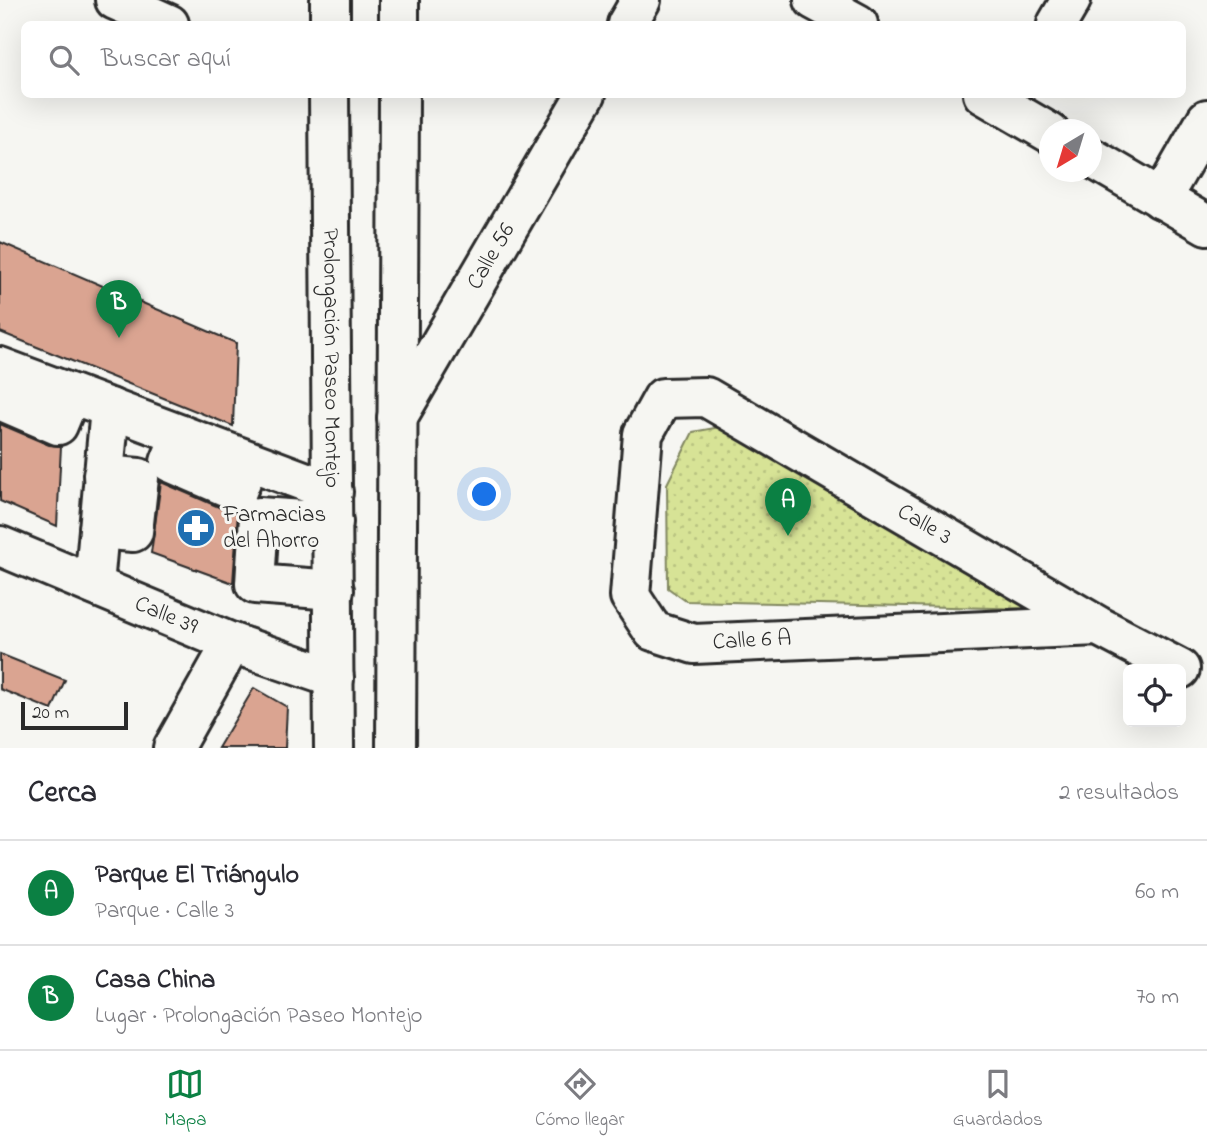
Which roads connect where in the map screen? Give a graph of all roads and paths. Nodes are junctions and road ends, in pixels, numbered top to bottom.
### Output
1 (115, 0) edge
2 (330, 0) edge
3 (400, 0) edge
4 (641, 0) edge
5 (814, 0) edge
6 (1070, 0) edge
7 (162, 21) edge
8 (330, 21) edge
9 (399, 21) edge
10 (629, 21) edge
11 (852, 21) edge
12 (1059, 21) edge
13 (327, 98) edge
14 (399, 98) edge
15 (584, 98) edge
16 (1003, 99) edge
17 (1207, 119) edge
18 (1039, 126) edge
19 (1102, 164) edge
20 (1161, 199) junction
21 (1207, 225) edge
22 (3, 384) edge
23 (663, 398) joint
24 (110, 408) junction
25 (397, 418) junction
26 (333, 507) junction
27 (0, 546) edge
28 (94, 585) junction
29 (334, 590) junction
30 (1098, 626) junction
31 (232, 643) junction
32 (1170, 664) edge
33 (1186, 672) edge
34 (334, 678) junction
35 (1207, 684) edge
36 (173, 748) edge
37 (334, 748) edge
38 (396, 748) edge

1 - 7 street
2 - 8 street
3 - 9 street
4 - 10 street
5 - 11 street
6 - 12 street
13 - 26 street, Prolongación Paseo Montejo
14 - 25 street
15 - 25 street, Calle 56
16 - 18 street
17 - 20 street
19 - 20 street
20 - 21 street
22 - 24 street
23 - 30 street, Calle 3
23 - 30 street, Calle 6 A
24 - 26 street
24 - 28 street
25 - 38 street
26 - 29 street, Prolongación Paseo Montejo
26 - 29 street
27 - 28 street, Calle 39
28 - 31 street, Calle 39
29 - 34 street, Prolongación Paseo Montejo
30 - 32 street, Calle 3
31 - 34 street, Calle 39
31 - 36 street
33 - 35 street, Calle 3
34 - 37 street, Prolongación Paseo Montejo

